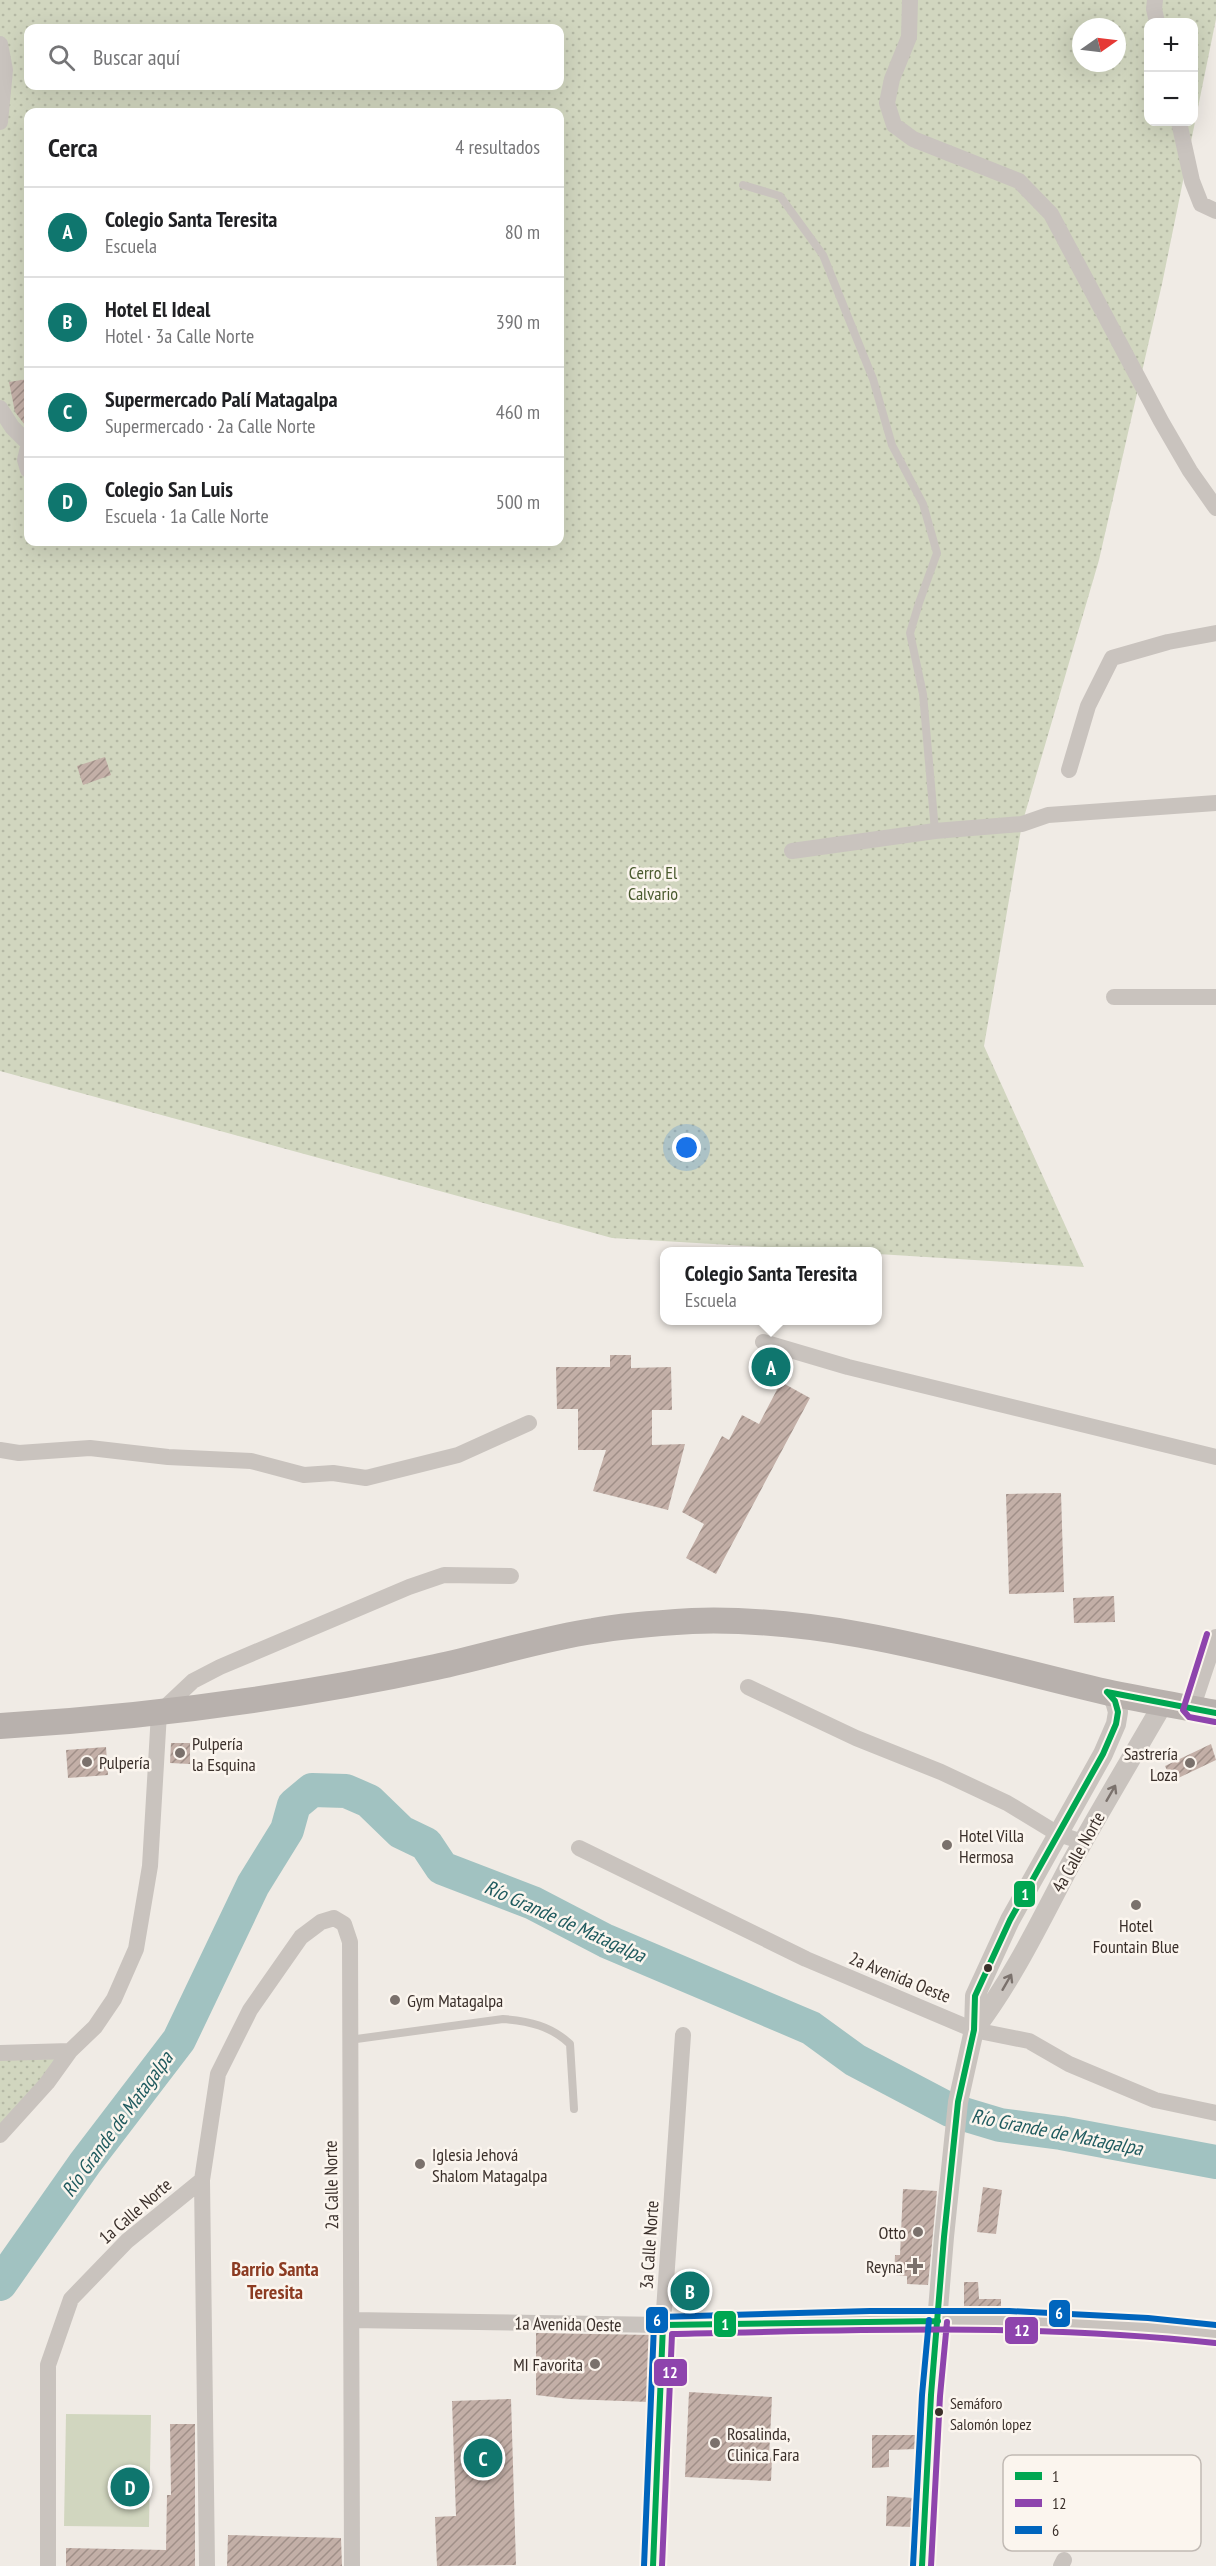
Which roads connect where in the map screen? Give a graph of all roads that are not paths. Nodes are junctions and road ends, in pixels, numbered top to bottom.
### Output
1 (910, 0) edge
2 (1155, 0) edge
3 (1157, 18) edge
4 (0, 44) edge
5 (0, 122) edge
6 (1180, 126) edge
7 (743, 185) dead end
8 (1216, 211) edge
9 (0, 408) edge
10 (24, 440) edge
11 (1216, 507) edge
12 (1216, 633) edge
13 (1069, 770) dead end
14 (1216, 803) edge
15 (935, 831) junction
16 (792, 851) dead end
17 (1114, 997) dead end
18 (1216, 997) edge
19 (763, 1342) dead end
20 (529, 1423) dead end
21 (0, 1449) edge
22 (1216, 1457) edge
23 (511, 1576) dead end
24 (1216, 1637) edge
25 (748, 1687) dead end
26 (1107, 1692) junction
27 (1163, 1704) junction
28 (1204, 1711) edge
29 (159, 1713) junction
30 (0, 1726) edge
31 (1058, 1834) junction
32 (1083, 1842) junction
33 (579, 1848) dead end
34 (683, 2035) dead end
35 (972, 2038) junction
36 (349, 2040) junction
37 (70, 2051) junction
38 (0, 2053) edge
39 (574, 2109) dead end
40 (1216, 2113) edge
41 (0, 2135) edge
42 (202, 2180) junction
43 (352, 2320) junction
44 (938, 2321) junction
45 (663, 2325) junction
46 (1216, 2334) edge
47 (48, 2566) edge
48 (207, 2566) edge
49 (352, 2566) edge
50 (653, 2566) edge
51 (922, 2566) edge

1 - 11 street
2 - 3 street
4 - 5 street
6 - 8 street
7 - 15 lane
9 - 10 street
12 - 13 street
14 - 15 street
15 - 16 street
17 - 18 street
19 - 22 street
20 - 21 street
23 - 29 street
24 - 28 street
25 - 31 street
26 - 27 main road
26 - 29 main road
26 - 31 street, 4a Calle Norte
27 - 28 main road
32 -> 27 street, 4a Calle Norte
29 - 30 main road
29 - 37 street
31 - 32 street
31 - 35 street, 4a Calle Norte
35 -> 32 street, 4a Calle Norte
33 - 35 street, 2a Avenida Oeste
34 - 45 street, 3a Calle Norte
35 - 40 street, 2a Avenida Oeste
35 - 44 street, 4a Calle Norte
36 - 39 lane
36 - 42 street, 2a Calle Norte
36 - 43 street, 2a Calle Norte
37 - 38 street
37 - 41 street
42 - 47 street, 1a Calle Norte
42 - 48 street
43 - 45 street, 1a Avenida Oeste
43 - 49 street, 2a Calle Norte
44 - 45 street, 1a Avenida Oeste
44 - 46 street, 1a Avenida Oeste
44 - 51 street, 4a Calle Norte
45 - 50 street, 3a Calle Norte

